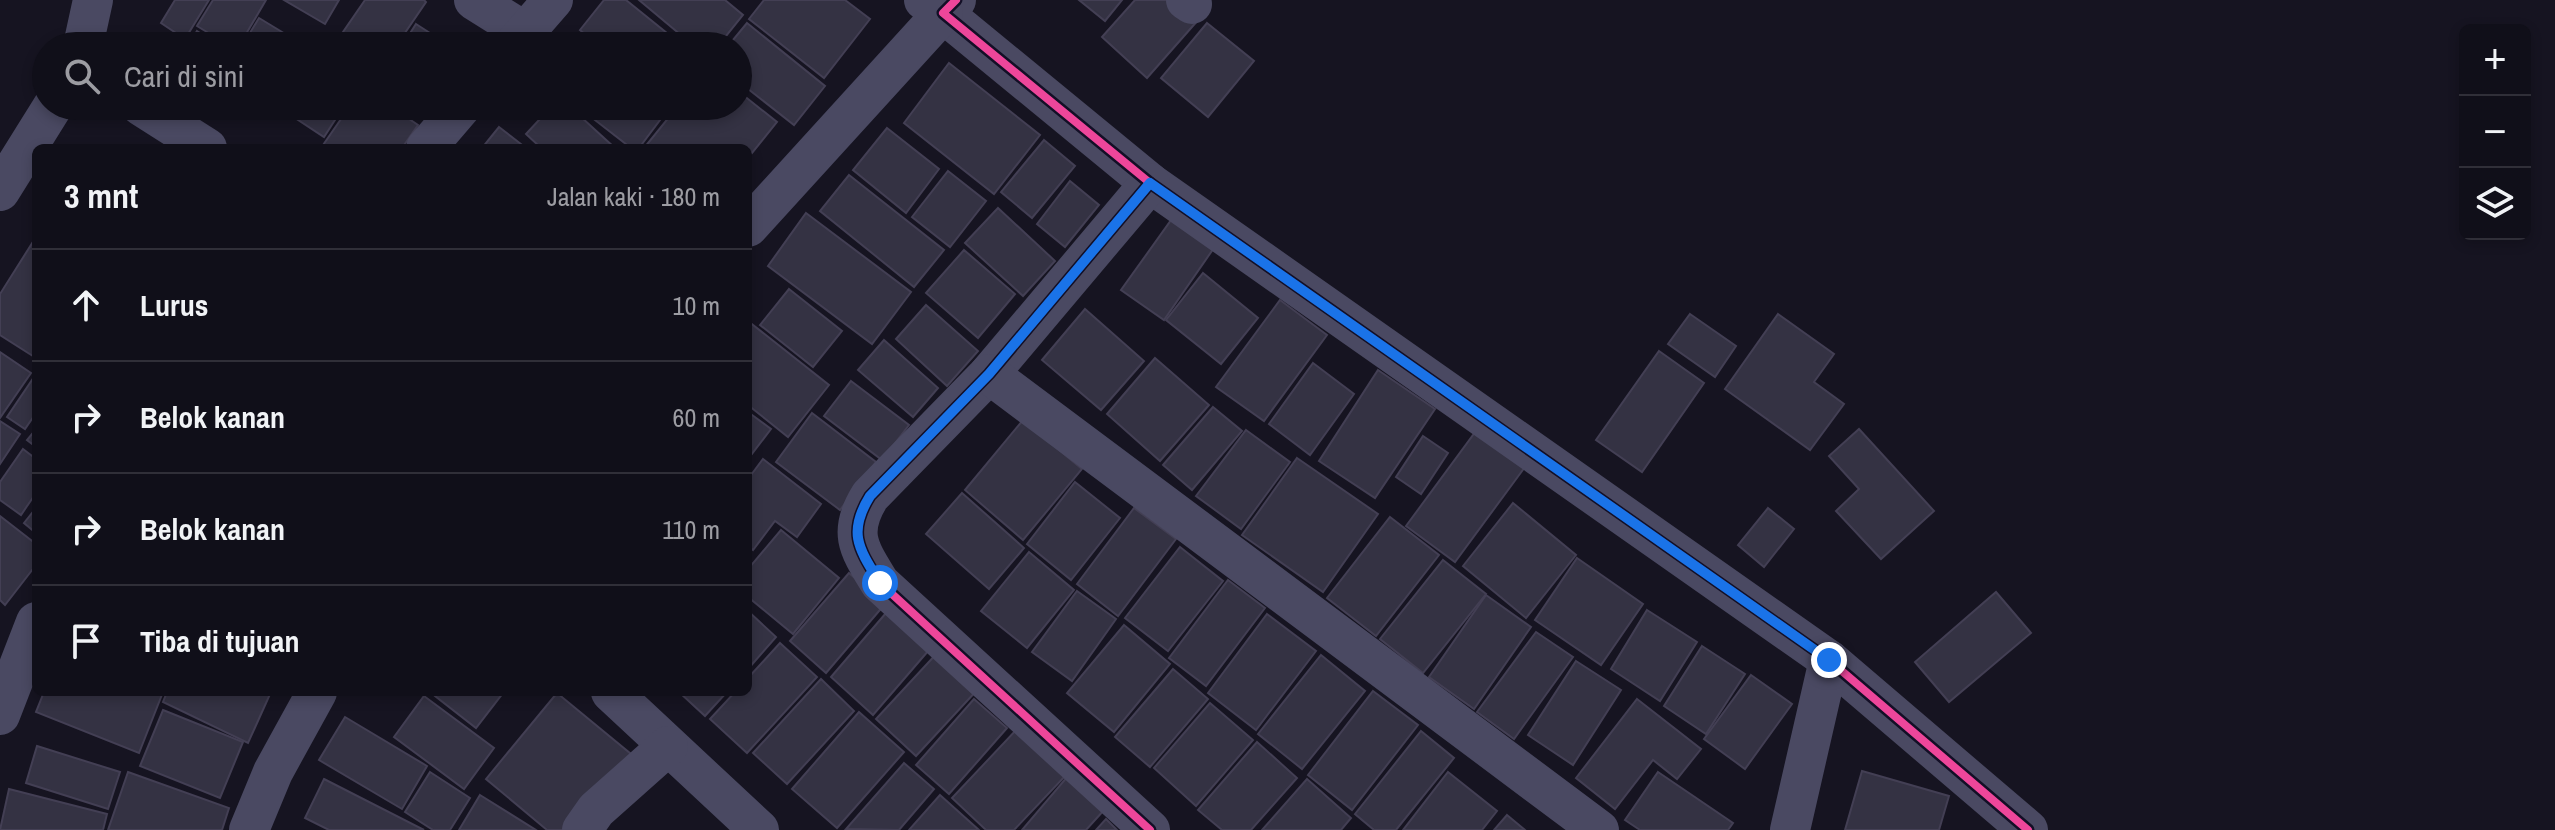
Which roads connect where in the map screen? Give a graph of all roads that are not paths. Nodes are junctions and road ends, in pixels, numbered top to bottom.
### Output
1 (93, 0) edge
2 (474, 0) edge
3 (553, 0) edge
4 (941, 4) edge
5 (86, 32) edge
6 (511, 32) edge
7 (525, 32) edge
8 (44, 120) edge
9 (163, 120) edge
10 (450, 120) edge
11 (201, 144) edge
12 (429, 144) edge
13 (1150, 183) junction
14 (0, 191) edge
15 (752, 222) edge
16 (989, 374) junction
17 (32, 632) edge
18 (1829, 660) junction
19 (315, 696) edge
20 (615, 696) edge
21 (0, 715) edge
22 (668, 746) junction
23 (249, 830) edge
24 (582, 830) edge
25 (759, 830) edge
26 (1150, 830) edge
27 (1599, 830) edge
28 (1790, 830) edge
29 (2028, 830) edge

1 - 5 street
2 - 6 street
3 - 7 street
4 - 13 street
4 - 15 street
8 - 14 street
9 - 11 street
10 - 12 street
13 - 16 street
13 - 18 street
16 - 26 street
16 - 27 street
17 - 21 street
18 - 28 street
18 - 29 street
19 - 23 street
20 - 22 street
22 - 24 street
22 - 25 street

